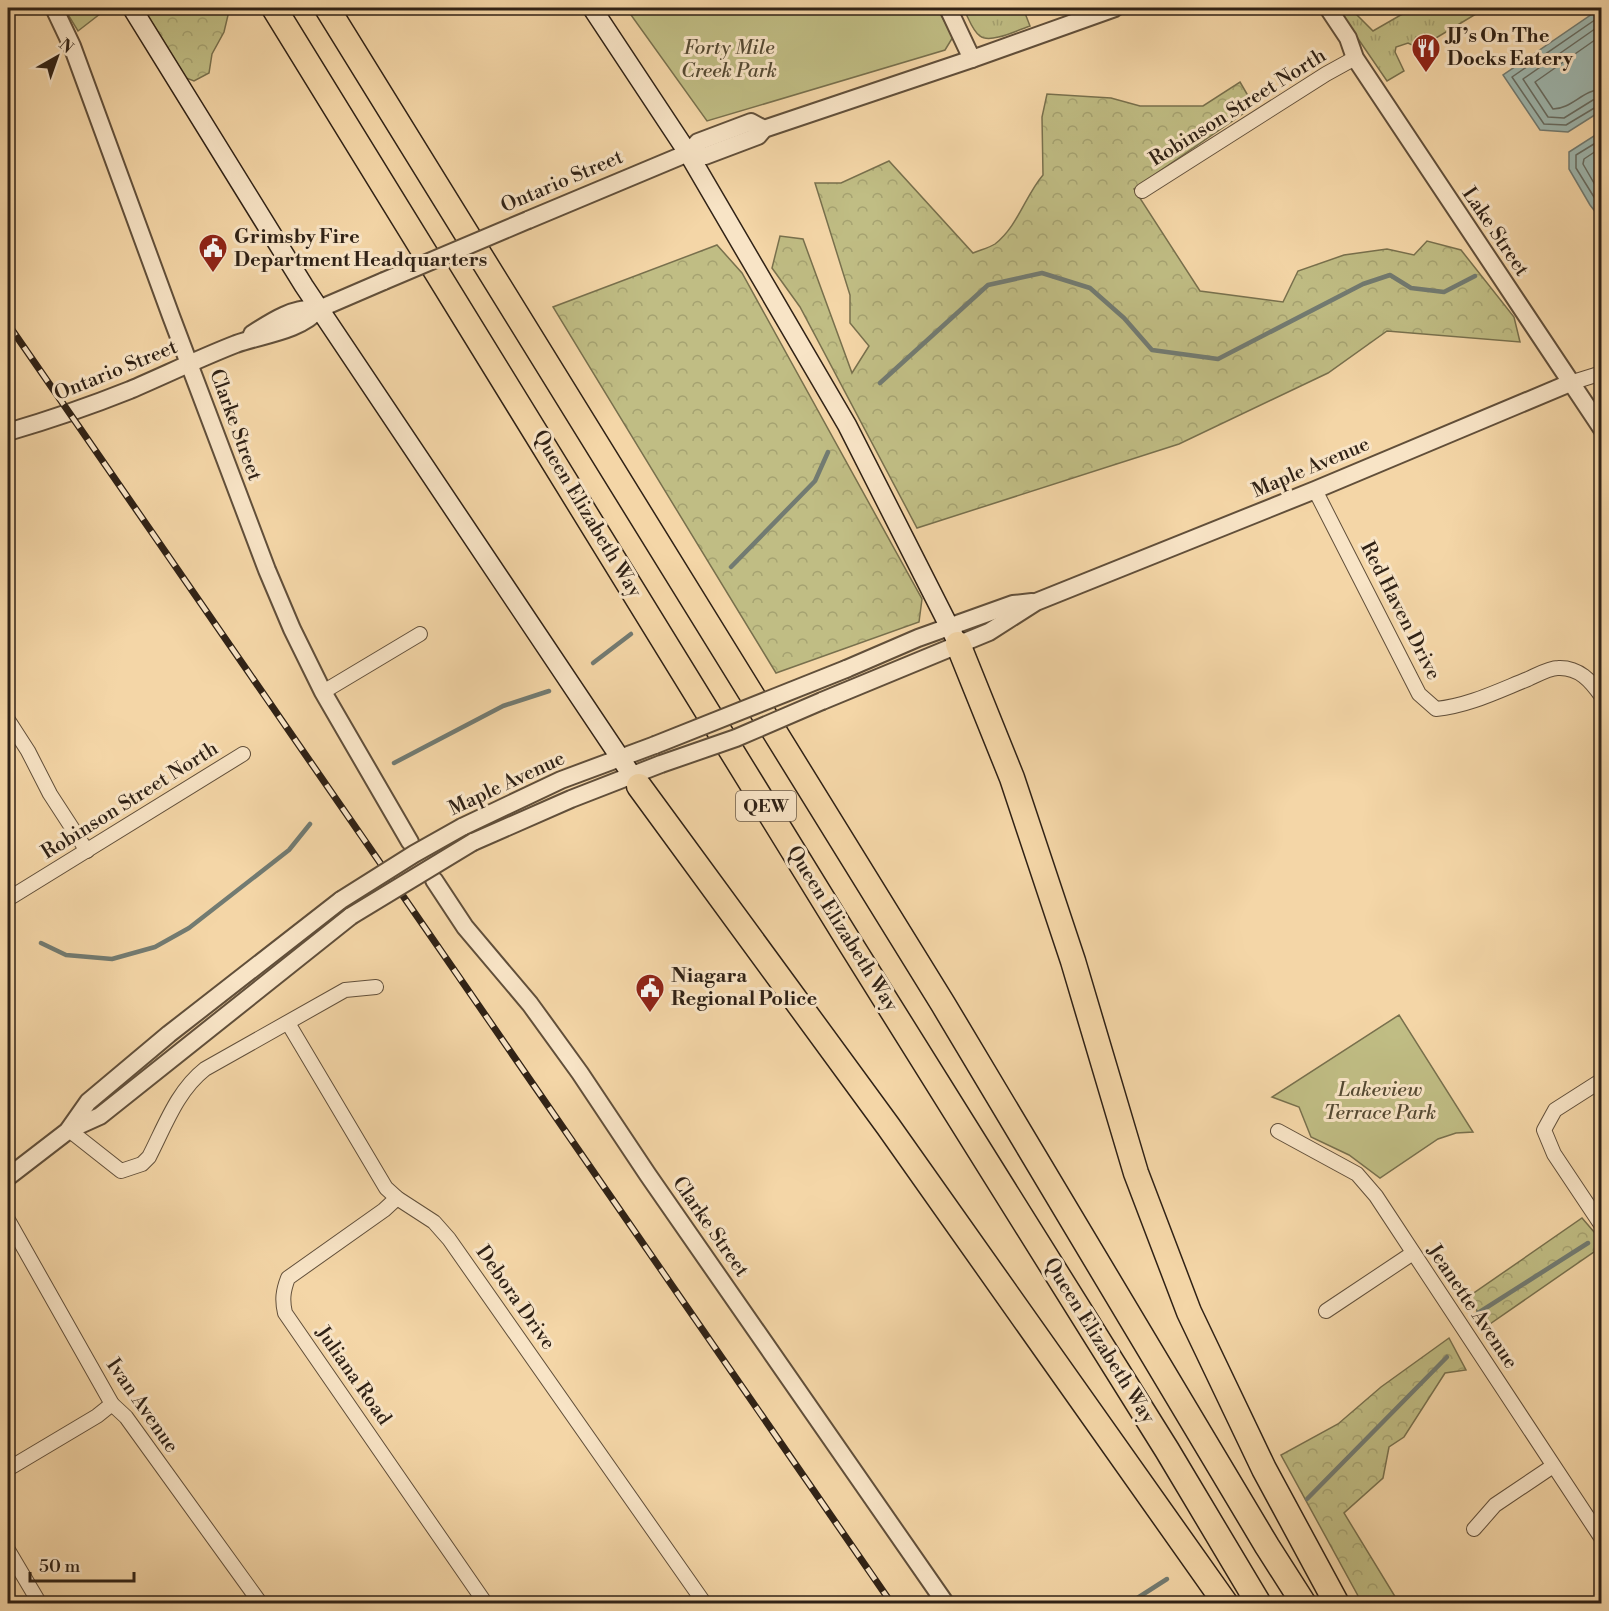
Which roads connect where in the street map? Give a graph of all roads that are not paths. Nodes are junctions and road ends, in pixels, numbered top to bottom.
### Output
1 (54, 8) edge
2 (132, 8) edge
3 (274, 8) edge
4 (327, 8) edge
5 (592, 8) edge
6 (948, 8) edge
7 (1115, 8) edge
8 (1315, 8) edge
9 (1328, 8) edge
10 (1355, 58) junction
11 (972, 59) junction
12 (688, 153) junction
13 (1142, 191) dead end
14 (320, 309) junction
15 (190, 364) junction
16 (1602, 373) edge
17 (1570, 383) junction
18 (1602, 429) edge
19 (8, 432) edge
20 (1315, 490) junction
21 (420, 634) dead end
22 (953, 635) junction
23 (323, 692) junction
24 (1602, 697) edge
25 (8, 720) edge
26 (243, 754) dead end
27 (619, 758) junction
28 (635, 781) junction
29 (410, 842) dead end
30 (87, 851) junction
31 (434, 880) dead end
32 (8, 899) edge
33 (376, 987) dead end
34 (288, 1023) junction
35 (1602, 1080) edge
36 (69, 1130) junction
37 (1278, 1131) dead end
38 (8, 1177) edge
39 (397, 1197) junction
40 (8, 1220) edge
41 (1602, 1226) edge
42 (1413, 1253) junction
43 (1326, 1311) dead end
44 (112, 1404) junction
45 (1553, 1466) junction
46 (8, 1469) edge
47 (1474, 1529) dead end
48 (1602, 1539) edge
49 (8, 1550) edge
50 (40, 1604) edge
51 (261, 1604) edge
52 (486, 1604) edge
53 (705, 1604) edge
54 (946, 1604) edge
55 (1226, 1604) edge
56 (1259, 1604) edge
57 (1304, 1604) edge
58 (1337, 1604) edge

1 - 15 street, Clarke Street
2 - 14 main road
3 - 56 highway, Queen Elizabeth Way / QEW
4 - 57 highway, Queen Elizabeth Way / QEW
5 - 12 main road
6 - 11 street
7 - 11 street, Ontario Street
8 - 10 street, Lake Street
9 - 10 street, Lake Street
10 - 13 street, Robinson Street North
10 - 17 street, Lake Street
11 - 12 street, Ontario Street
12 - 14 street, Ontario Street, bridge
12 - 22 main road
14 - 15 street, Ontario Street
14 - 27 main road
15 - 19 street, Ontario Street
15 - 23 street, Clarke Street
16 - 17 street, Maple Avenue
17 - 18 street, Lake Street
17 - 20 street, Maple Avenue
20 - 22 street, Maple Avenue
20 - 24 street, Red Haven Drive
21 - 23 street
22 - 27 street, Maple Avenue, bridge
22 - 28 street, Maple Avenue, bridge
22 - 58 highway
23 - 29 street, Clarke Street
25 - 30 street
26 - 30 street, Robinson Street North
27 - 28 main road
27 - 36 street, Maple Avenue, bridge
28 - 36 street, Maple Avenue, bridge
28 - 55 highway
30 - 32 street, Robinson Street North
31 - 54 street, Clarke Street
33 - 34 street
34 - 36 street
34 - 39 street, Debora Drive
35 - 41 street
36 - 38 street, Maple Avenue
37 - 42 street, Jeanette Avenue
39 - 52 street, Juliana Road
39 - 53 street, Debora Drive
40 - 44 street, Ivan Avenue
42 - 43 street
42 - 45 street, Jeanette Avenue
44 - 46 street
44 - 51 street, Ivan Avenue
45 - 47 street
45 - 48 street, Jeanette Avenue
49 - 50 street

